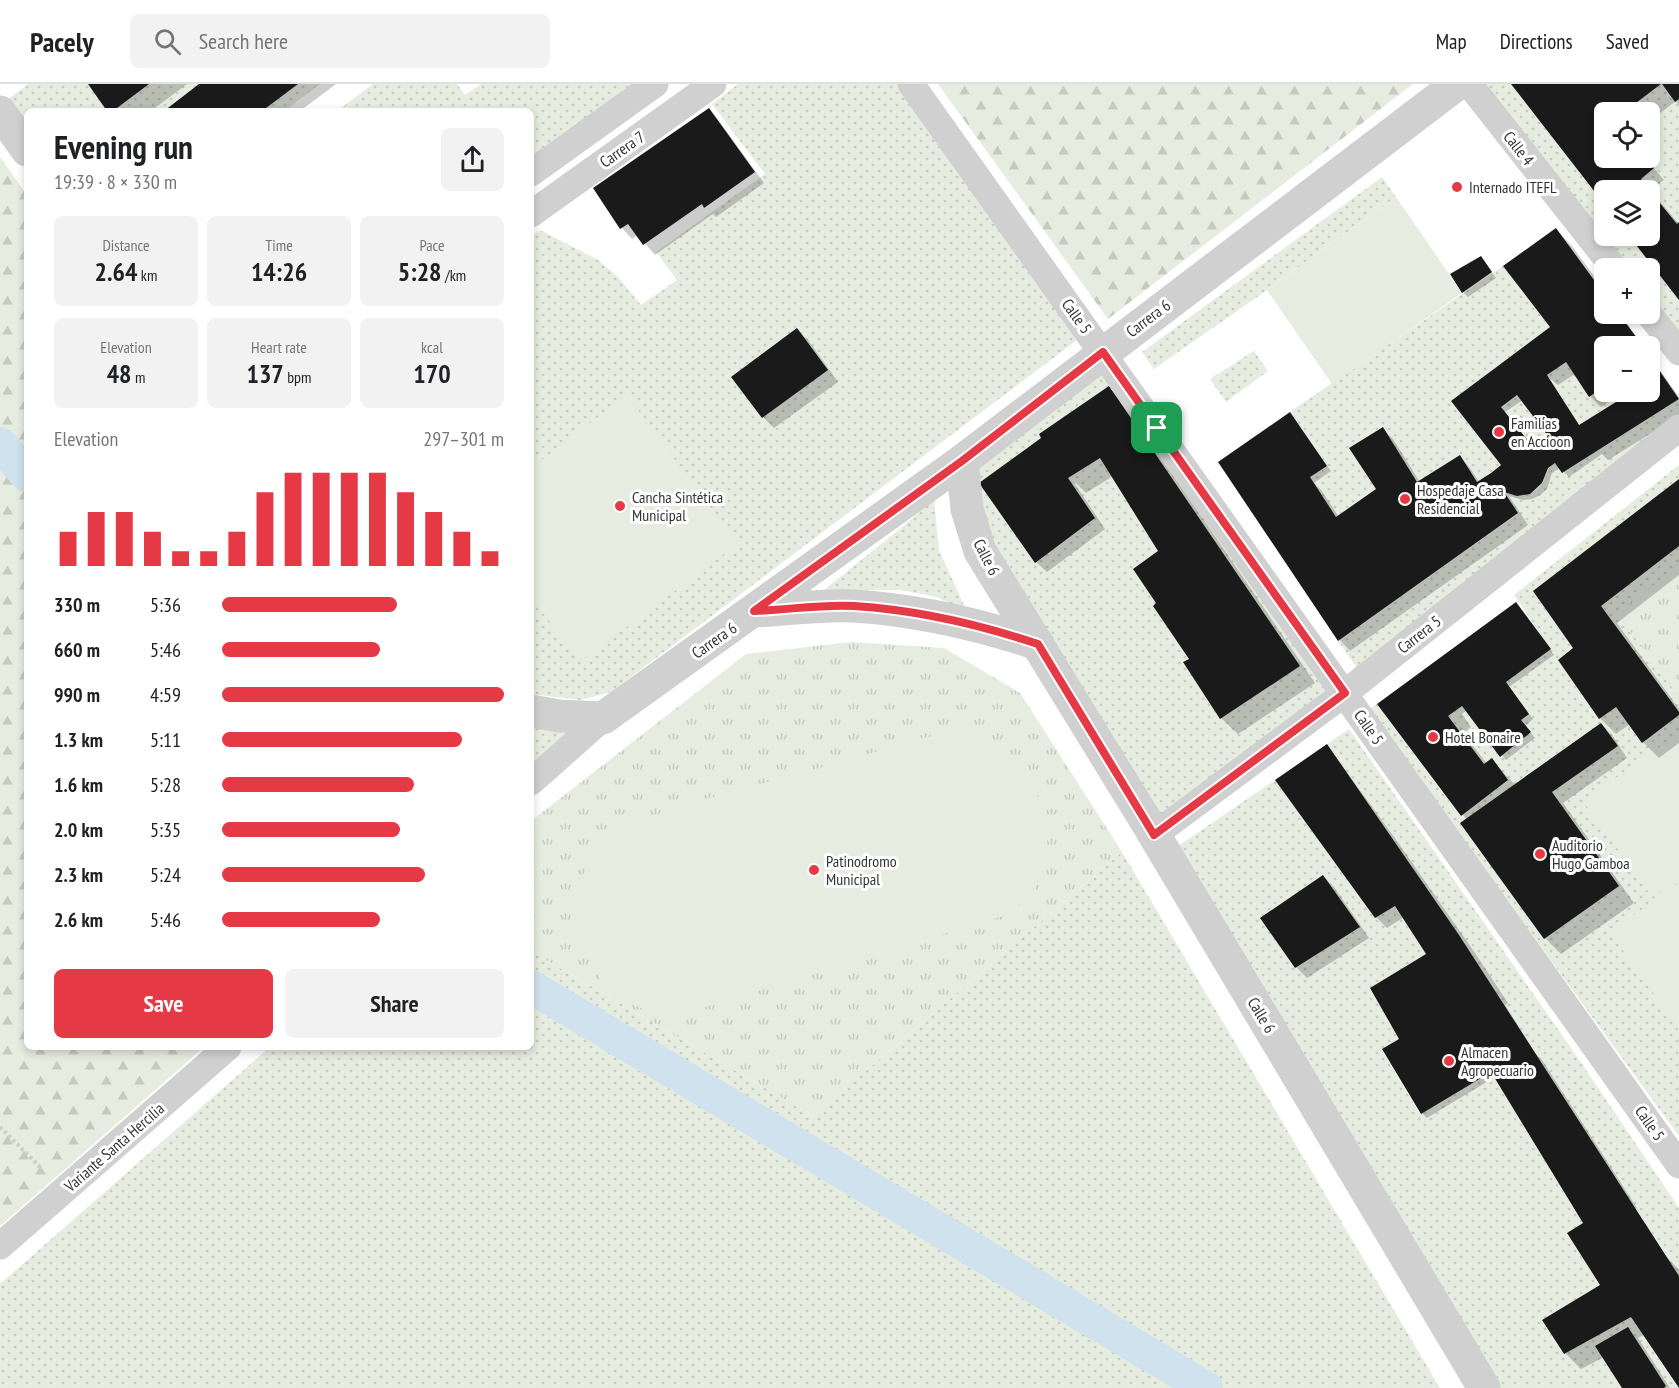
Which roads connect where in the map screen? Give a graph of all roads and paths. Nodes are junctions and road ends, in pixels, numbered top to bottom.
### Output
1 (655, 84) edge
2 (713, 84) edge
3 (911, 84) edge
4 (1457, 84) edge
5 (1469, 84) edge
6 (0, 112) edge
7 (24, 146) edge
8 (534, 171) edge
9 (534, 212) edge
10 (1606, 258) edge
11 (1657, 324) edge
12 (1103, 352) junction
13 (1679, 352) edge
14 (1679, 428) edge
15 (962, 461) junction
16 (754, 611) junction
17 (1038, 644) junction
18 (1345, 693) junction
19 (534, 712) edge
20 (603, 718) junction
21 (534, 779) edge
22 (1154, 835) junction
23 (225, 1050) edge
24 (0, 1127) edge
25 (1679, 1165) edge
26 (64, 1190) junction
27 (0, 1246) edge
28 (1484, 1388) edge

1 - 8 street, Carrera 7
2 - 9 street, Carrera 7
3 - 12 street, Calle 5
4 - 12 street, Carrera 6
5 - 10 street, Calle 4
6 - 7 street
11 - 13 street
12 - 15 street, Carrera 6
12 - 18 street, Calle 5
14 - 18 street, Carrera 5
15 - 16 street, Carrera 6
15 - 17 street, Calle 6
16 - 17 street
16 - 20 street, Carrera 6
17 - 22 street, Calle 6
18 - 22 street, Carrera 5
18 - 25 street, Calle 5
19 - 20 street
20 - 21 street
22 - 28 street, Calle 6
23 - 26 street, Variante Santa Hercilia
24 - 26 path
26 - 27 street, Variante Santa Hercilia

